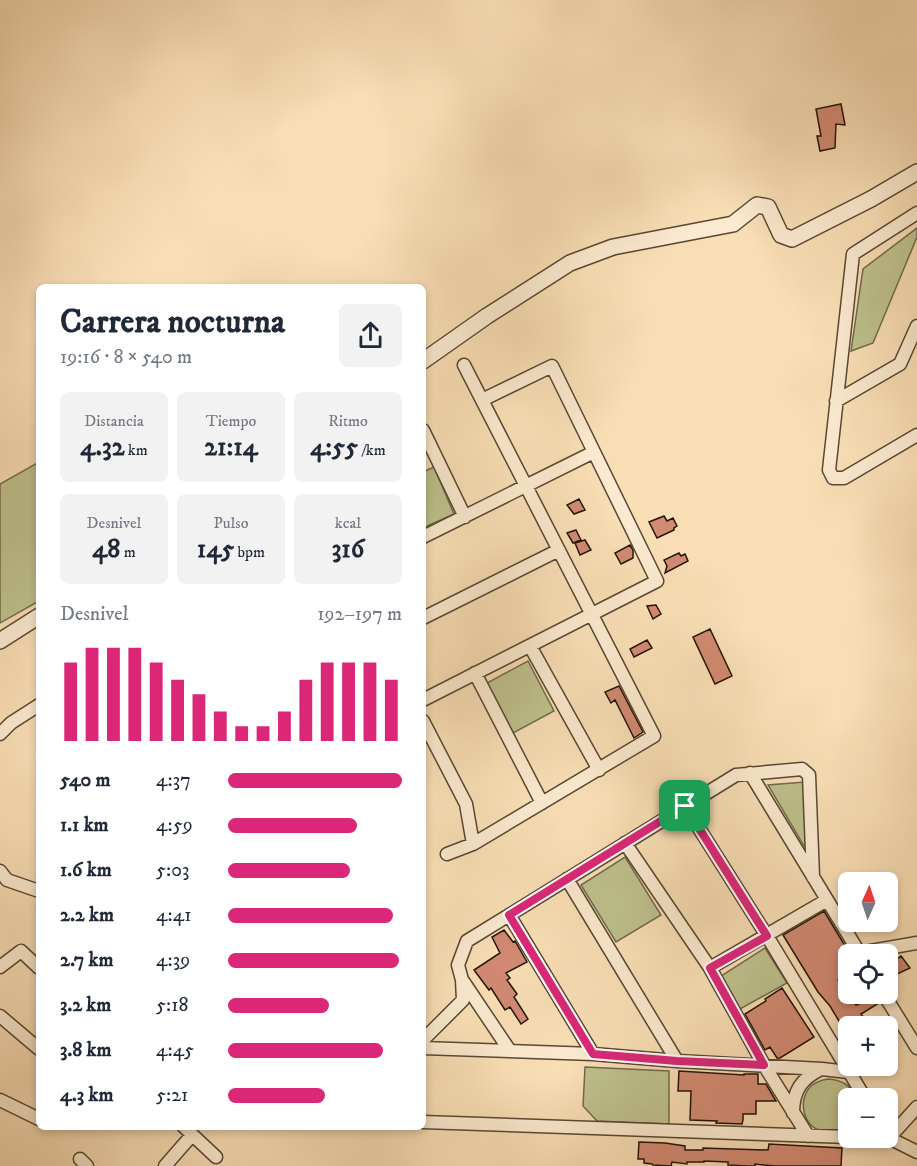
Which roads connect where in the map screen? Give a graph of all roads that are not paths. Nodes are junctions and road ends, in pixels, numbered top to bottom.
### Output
1 (917, 172) edge
2 (917, 213) edge
3 (917, 326) edge
4 (426, 359) edge
5 (464, 365) dead end
6 (482, 400) junction
7 (837, 401) junction
8 (917, 435) edge
9 (426, 436) edge
10 (594, 452) junction
11 (526, 486) junction
12 (465, 517) junction
13 (426, 536) edge
14 (559, 550) junction
15 (592, 614) junction
16 (426, 616) edge
17 (36, 618) edge
18 (0, 641) edge
19 (530, 645) junction
20 (475, 673) junction
21 (426, 698) edge
22 (36, 707) edge
23 (426, 727) edge
24 (0, 734) edge
25 (598, 770) junction
26 (750, 773) junction
27 (542, 803) junction
28 (685, 806) junction
29 (625, 843) junction
30 (473, 844) junction
31 (447, 854) dead end
32 (813, 877) junction
33 (2, 879) edge
34 (567, 879) junction
35 (36, 890) edge
36 (827, 900) junction
37 (509, 915) junction
38 (767, 936) junction
39 (917, 943) edge
40 (854, 944) edge
41 (898, 946) edge
42 (36, 965) edge
43 (0, 967) edge
44 (710, 968) junction
45 (462, 980) junction
46 (890, 1004) edge
47 (0, 1016) edge
48 (426, 1037) edge
49 (36, 1046) edge
50 (426, 1048) edge
51 (917, 1048) edge
52 (510, 1052) junction
53 (593, 1054) junction
54 (838, 1054) edge
55 (677, 1061) junction
56 (764, 1065) junction
57 (822, 1069) junction
58 (838, 1071) edge
59 (0, 1100) edge
60 (917, 1107) edge
61 (793, 1113) junction
62 (36, 1118) edge
63 (426, 1122) edge
64 (898, 1127) edge
65 (188, 1131) edge
66 (808, 1136) junction
67 (838, 1136) edge
68 (898, 1142) edge
69 (917, 1152) edge
70 (216, 1157) dead end
71 (165, 1166) edge

1 - 4 street
2 - 7 street
3 - 7 street
5 - 6 street
6 - 10 street
6 - 11 street
7 - 8 street
9 - 12 street
10 - 11 street
10 - 15 street
11 - 12 street
11 - 14 street
12 - 13 street
14 - 15 street
14 - 16 street
15 - 19 street
15 - 25 street
17 - 18 street
19 - 20 street
19 - 25 street
20 - 21 street
20 - 27 street
22 - 24 street
23 - 30 street
25 - 27 street
26 - 28 street
26 - 32 street
26 - 32 street
27 - 30 street
28 - 29 street
28 - 38 street
29 - 34 street
29 - 44 street
30 - 31 street
32 - 36 street
33 - 35 street
34 - 37 street
34 - 55 street
36 - 38 street
36 - 40 street
37 - 45 street
37 - 53 street
38 - 44 street
38 - 54 street
39 - 41 street
42 - 43 street
44 - 56 street
45 - 48 street
45 - 52 street
46 - 51 street
47 - 49 street
50 - 52 street
52 - 53 street
53 - 55 street
55 - 56 street
56 - 57 street
56 - 61 street
57 - 58 street
57 - 61 street
59 - 62 street
60 - 64 street
61 - 66 street
63 - 66 street
65 - 70 street
65 - 71 street
66 - 67 street
68 - 69 street

